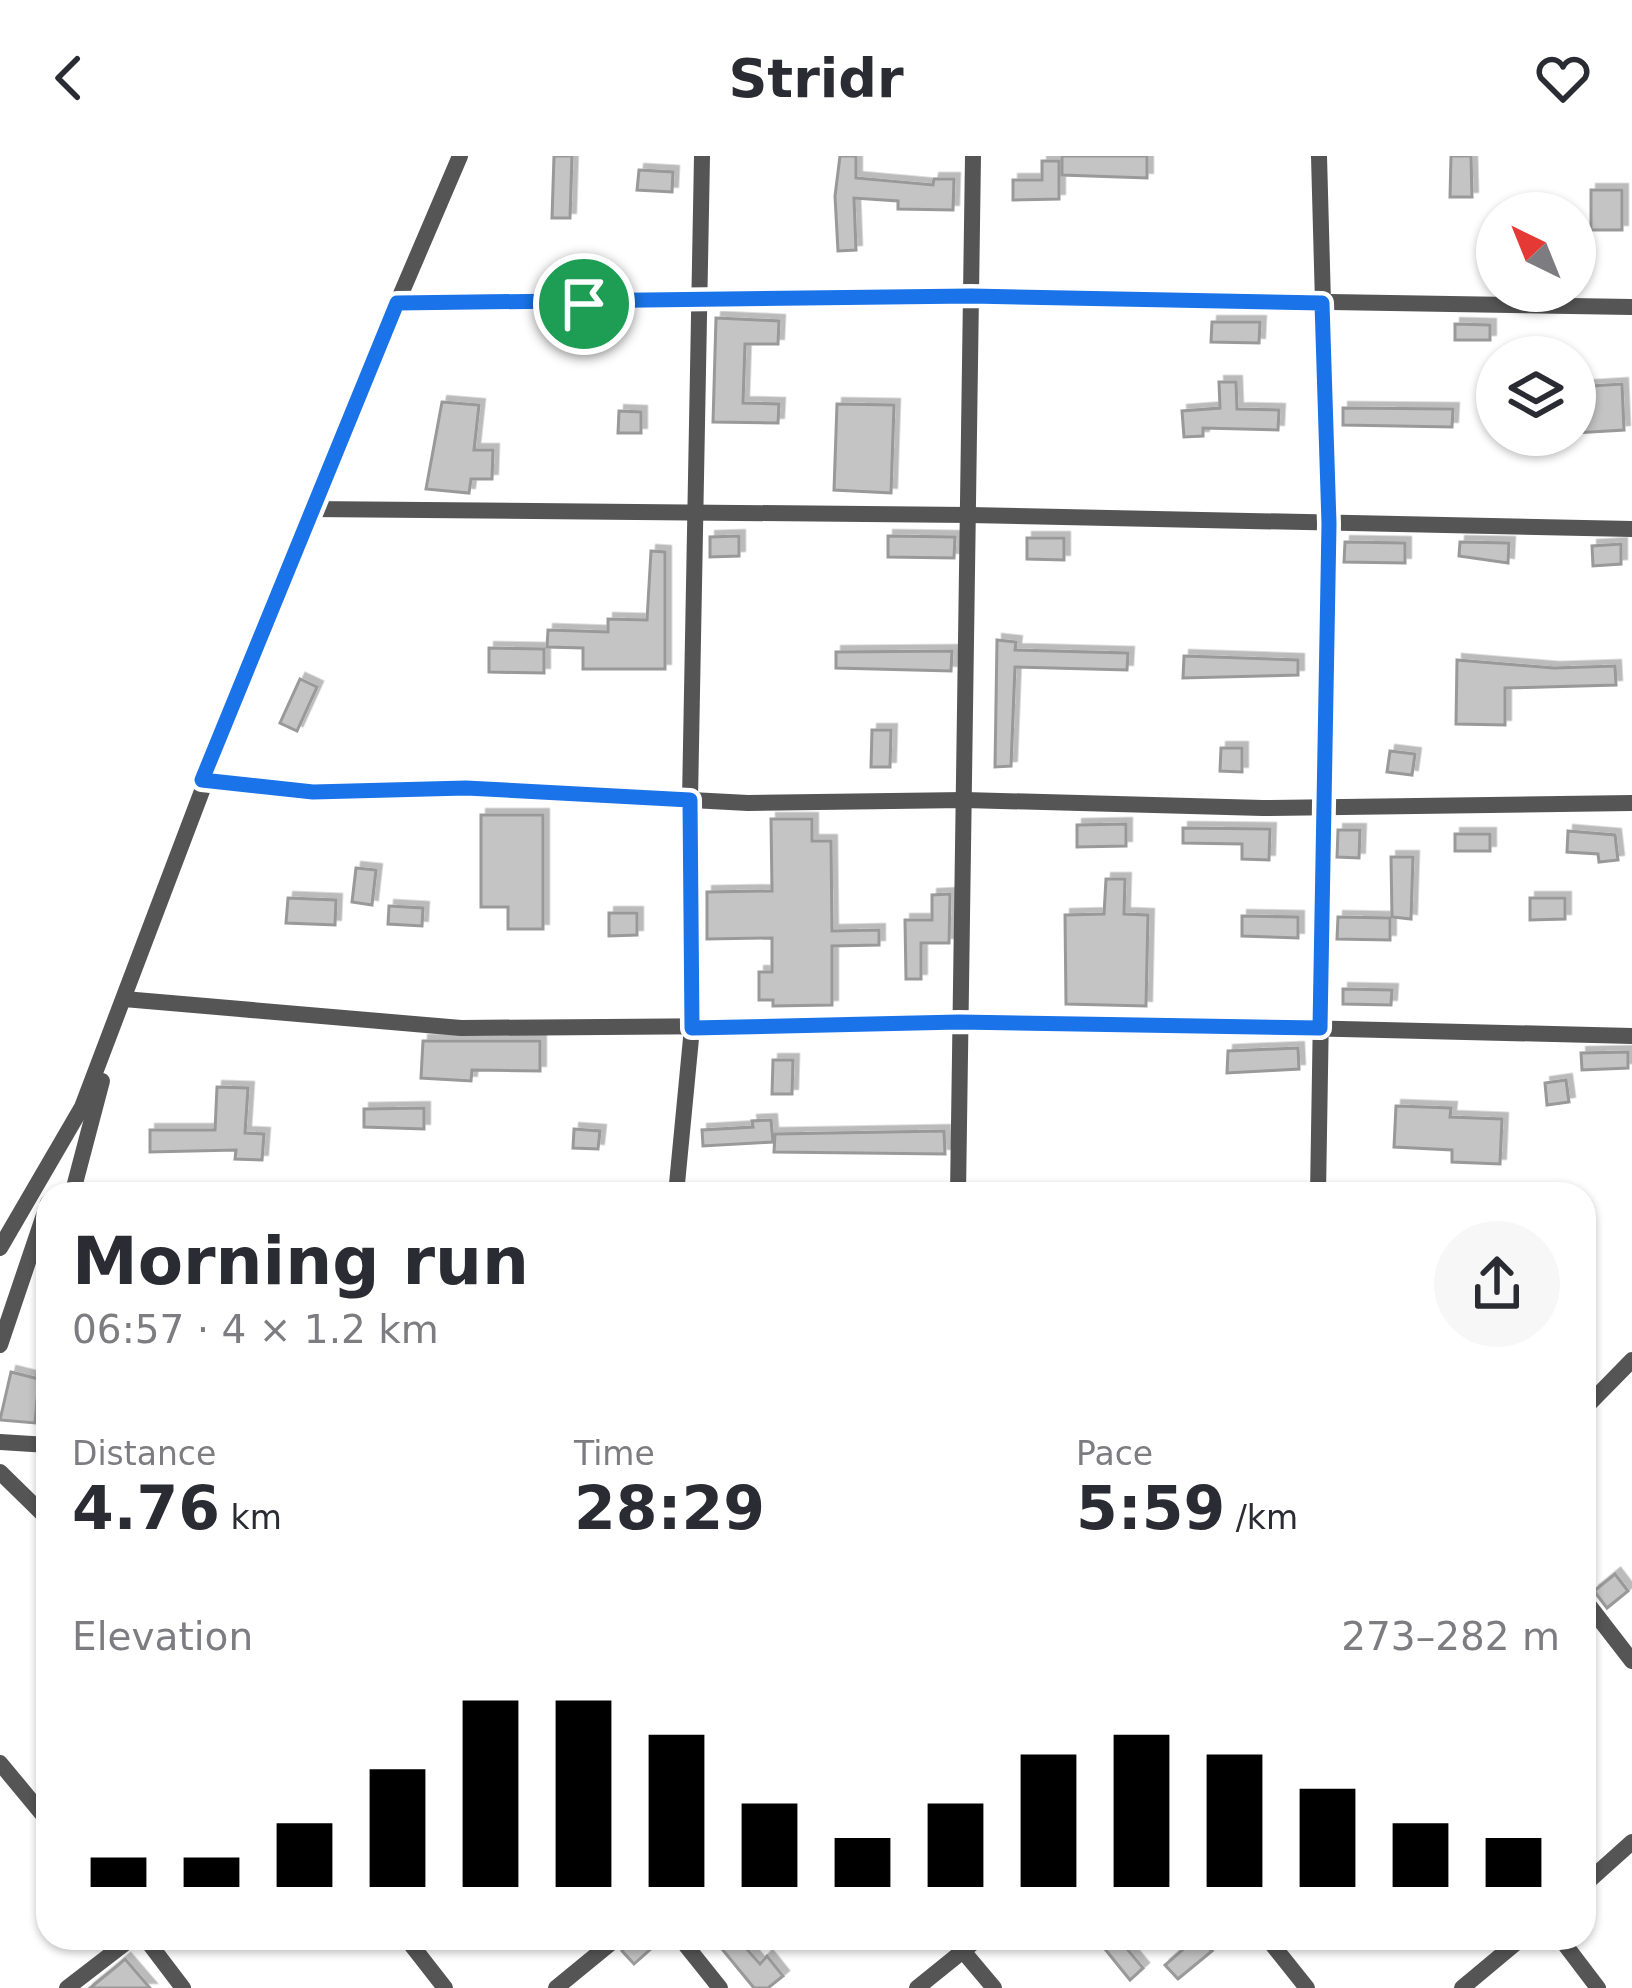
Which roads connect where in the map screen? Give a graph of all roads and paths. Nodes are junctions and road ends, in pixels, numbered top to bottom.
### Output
1 (460, 156) edge
2 (702, 156) edge
3 (973, 156) edge
4 (1318, 156) edge
5 (971, 296) junction
6 (701, 302) junction
7 (397, 303) junction
8 (1322, 303) junction
9 (1632, 307) edge
10 (309, 509) junction
11 (969, 514) junction
12 (694, 515) junction
13 (1329, 524) junction
14 (1632, 530) edge
15 (202, 780) junction
16 (690, 800) junction
17 (965, 800) junction
18 (1632, 803) edge
19 (1323, 807) junction
20 (124, 999) junction
21 (959, 1022) junction
22 (692, 1028) junction
23 (1320, 1028) junction
24 (1632, 1036) edge
25 (75, 1182) edge
26 (677, 1182) edge
27 (958, 1182) edge
28 (1318, 1182) edge
29 (36, 1206) edge
30 (18, 1210) junction
31 (36, 1238) edge
32 (0, 1248) edge
33 (0, 1345) edge
34 (1632, 1360) edge
35 (1596, 1397) edge
36 (0, 1442) edge
37 (36, 1444) edge
38 (0, 1472) edge
39 (36, 1507) edge
40 (1596, 1614) edge
41 (1632, 1661) edge
42 (0, 1763) edge
43 (36, 1806) edge
44 (1632, 1843) edge
45 (1596, 1874) edge
46 (116, 1950) edge
47 (154, 1950) edge
48 (415, 1950) edge
49 (602, 1950) edge
50 (690, 1950) edge
51 (952, 1950) edge
52 (961, 1950) edge
53 (1277, 1950) edge
54 (1508, 1950) edge
55 (1569, 1950) edge
56 (67, 1988) edge
57 (183, 1988) edge
58 (445, 1988) edge
59 (556, 1988) edge
60 (720, 1988) edge
61 (917, 1988) edge
62 (994, 1988) edge
63 (1307, 1988) edge
64 (1462, 1988) edge
65 (1598, 1988) edge

1 - 7 street
2 - 6 street
3 - 5 street
4 - 8 street
5 - 6 street
5 - 8 street
5 - 11 street
6 - 7 street
6 - 12 street
7 - 10 street
8 - 9 street
8 - 13 street
10 - 12 street
10 - 15 street
11 - 12 street
11 - 13 street
11 - 17 street
12 - 16 street
13 - 14 street
13 - 19 street
15 - 16 street
15 - 20 street
16 - 17 street
16 - 22 street
17 - 19 street
17 - 21 street
18 - 19 street
19 - 23 street
20 - 22 street
20 - 25 street
20 - 30 street
21 - 22 street
21 - 23 street
21 - 27 street
22 - 26 street
23 - 24 street
23 - 28 street
29 - 30 street
30 - 32 street
31 - 33 street
34 - 35 street
36 - 37 street
38 - 39 street
40 - 41 street
42 - 43 street
44 - 45 street
46 - 56 street
47 - 57 street
48 - 58 street
49 - 59 street
50 - 60 street
51 - 61 street
52 - 62 street
53 - 63 street
54 - 64 street
55 - 65 street

